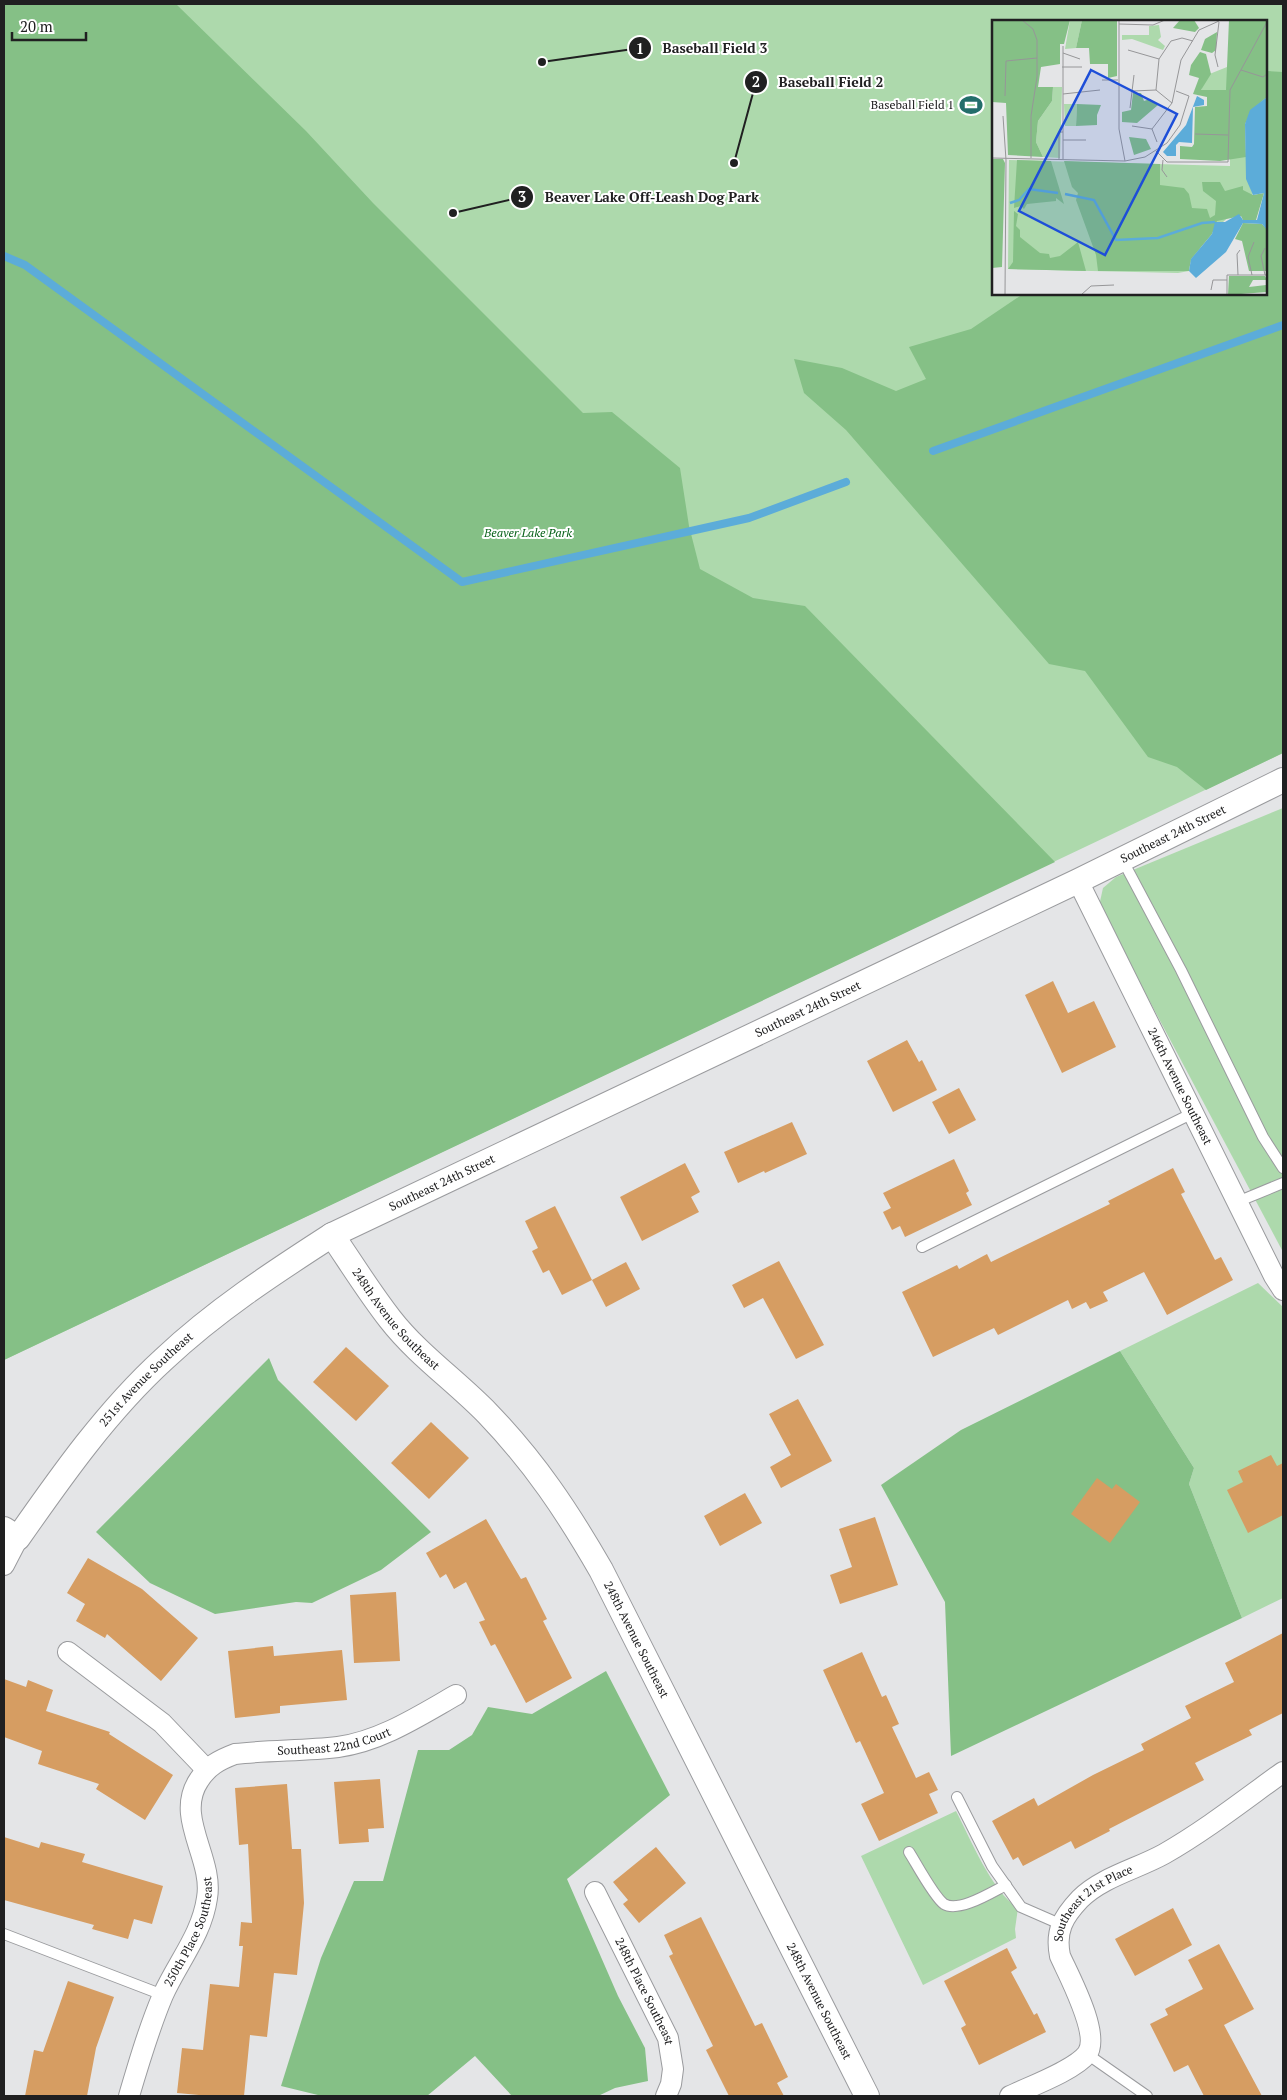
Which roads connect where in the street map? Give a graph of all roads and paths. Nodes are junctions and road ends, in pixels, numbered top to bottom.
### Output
1 (1283, 780) edge
2 (1122, 858) junction
3 (1078, 881) junction
4 (1193, 1113) junction
5 (1283, 1168) edge
6 (1283, 1183) edge
7 (1237, 1202) junction
8 (332, 1235) junction
9 (922, 1248) dead end
10 (1283, 1290) edge
11 (11, 1534) edge
12 (4, 1565) edge
13 (68, 1652) dead end
14 (456, 1695) dead end
15 (206, 1769) junction
16 (1283, 1772) edge
17 (957, 1797) dead end
18 (909, 1852) dead end
19 (1006, 1885) junction
20 (595, 1892) dead end
21 (1060, 1924) junction
22 (4, 1934) edge
23 (164, 1995) junction
24 (1087, 2054) junction
25 (128, 2096) edge
26 (666, 2096) edge
27 (867, 2096) edge
28 (1010, 2096) edge
29 (1148, 2096) edge

1 - 2 street, Southeast 24th Street
2 - 3 street, Southeast 24th Street
2 - 5 lane
3 - 4 street, 246th Avenue Southeast
3 - 8 street, Southeast 24th Street
4 - 7 street, 246th Avenue Southeast
4 - 9 lane
6 - 7 lane
7 - 10 street, 246th Avenue Southeast
8 - 11 street, 251st Avenue Southeast
8 - 27 street, 248th Avenue Southeast
11 - 12 street, 251st Avenue Southeast
13 - 15 street
14 - 15 street, Southeast 22nd Court
15 - 23 street, 250th Place Southeast
16 - 21 street, Southeast 21st Place
17 - 19 lane
18 - 19 lane
19 - 21 lane
20 - 26 street, 248th Place Southeast
21 - 24 street, Southeast 21st Place
22 - 23 lane
23 - 25 street, 250th Place Southeast
24 - 28 street
24 - 29 lane

